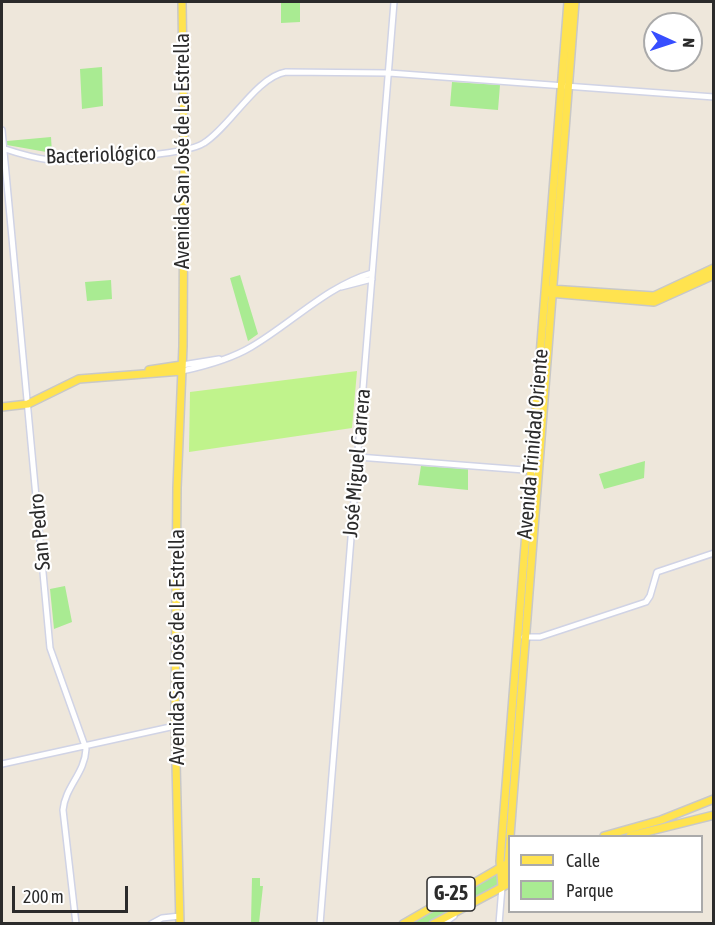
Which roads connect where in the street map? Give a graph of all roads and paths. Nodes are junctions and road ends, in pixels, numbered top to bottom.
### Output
1 (182, 2) edge
2 (394, 2) edge
3 (568, 2) edge
4 (575, 2) edge
5 (389, 73) junction
6 (565, 87) junction
7 (714, 97) edge
8 (2, 130) edge
9 (2, 148) edge
10 (184, 151) junction
11 (714, 268) edge
12 (714, 275) edge
13 (372, 276) junction
14 (550, 292) junction
15 (180, 368) junction
16 (28, 404) junction
17 (2, 407) edge
18 (358, 457) junction
19 (534, 470) junction
20 (714, 552) edge
21 (521, 637) junction
22 (175, 726) junction
23 (86, 746) junction
24 (2, 764) edge
25 (714, 799) edge
26 (714, 814) edge
27 (510, 835) edge
28 (611, 835) edge
29 (637, 835) edge
30 (508, 862) edge
31 (500, 866) junction
32 (508, 870) edge
33 (506, 885) edge
34 (460, 910) junction
35 (178, 920) edge
36 (76, 924) edge
37 (152, 924) edge
38 (320, 924) edge
39 (404, 924) edge
40 (433, 924) edge
41 (443, 924) edge
42 (499, 924) edge

1 - 10 main road, Avenida San José de La Estrella
2 - 5 street, José Miguel Carrera
3 - 6 main road, Avenida Trinidad Oriente
4 - 6 main road, Avenida Trinidad Oriente
5 - 6 street, Bacteriológico
5 - 10 street, Bacteriológico
5 - 13 street, José Miguel Carrera
6 - 7 street, Bacteriológico
6 - 14 main road, Avenida Trinidad Oriente
8 - 9 street, San Pedro
9 - 10 street, Bacteriológico
9 - 16 street, San Pedro
10 - 15 main road, Avenida San José de La Estrella
11 - 14 main road
12 - 14 main road
13 - 15 street
13 - 18 street, José Miguel Carrera
14 - 19 main road, Avenida Trinidad Oriente
15 - 16 main road
15 - 22 main road, Avenida San José de La Estrella
16 - 17 main road
16 - 23 street, San Pedro
18 - 19 street
18 - 38 street, José Miguel Carrera
19 - 21 main road, Avenida Trinidad Oriente
20 - 21 street
21 - 27 main road, Avenida Trinidad Oriente
21 - 31 main road, Avenida Trinidad Oriente
22 - 23 street
22 - 35 main road, Avenida San José de La Estrella
23 - 24 street
23 - 36 street
25 - 28 main road
26 - 29 main road
30 - 31 main road, G-25
31 - 33 main road, Avenida Trinidad Oriente
31 - 39 main road, G-25
32 - 33 main road, Avenida Trinidad Oriente
33 - 34 main road, G-25
33 - 42 street, Avenida Trinidad Oriente
34 - 40 main road, G-25
34 - 41 street
35 - 37 street

